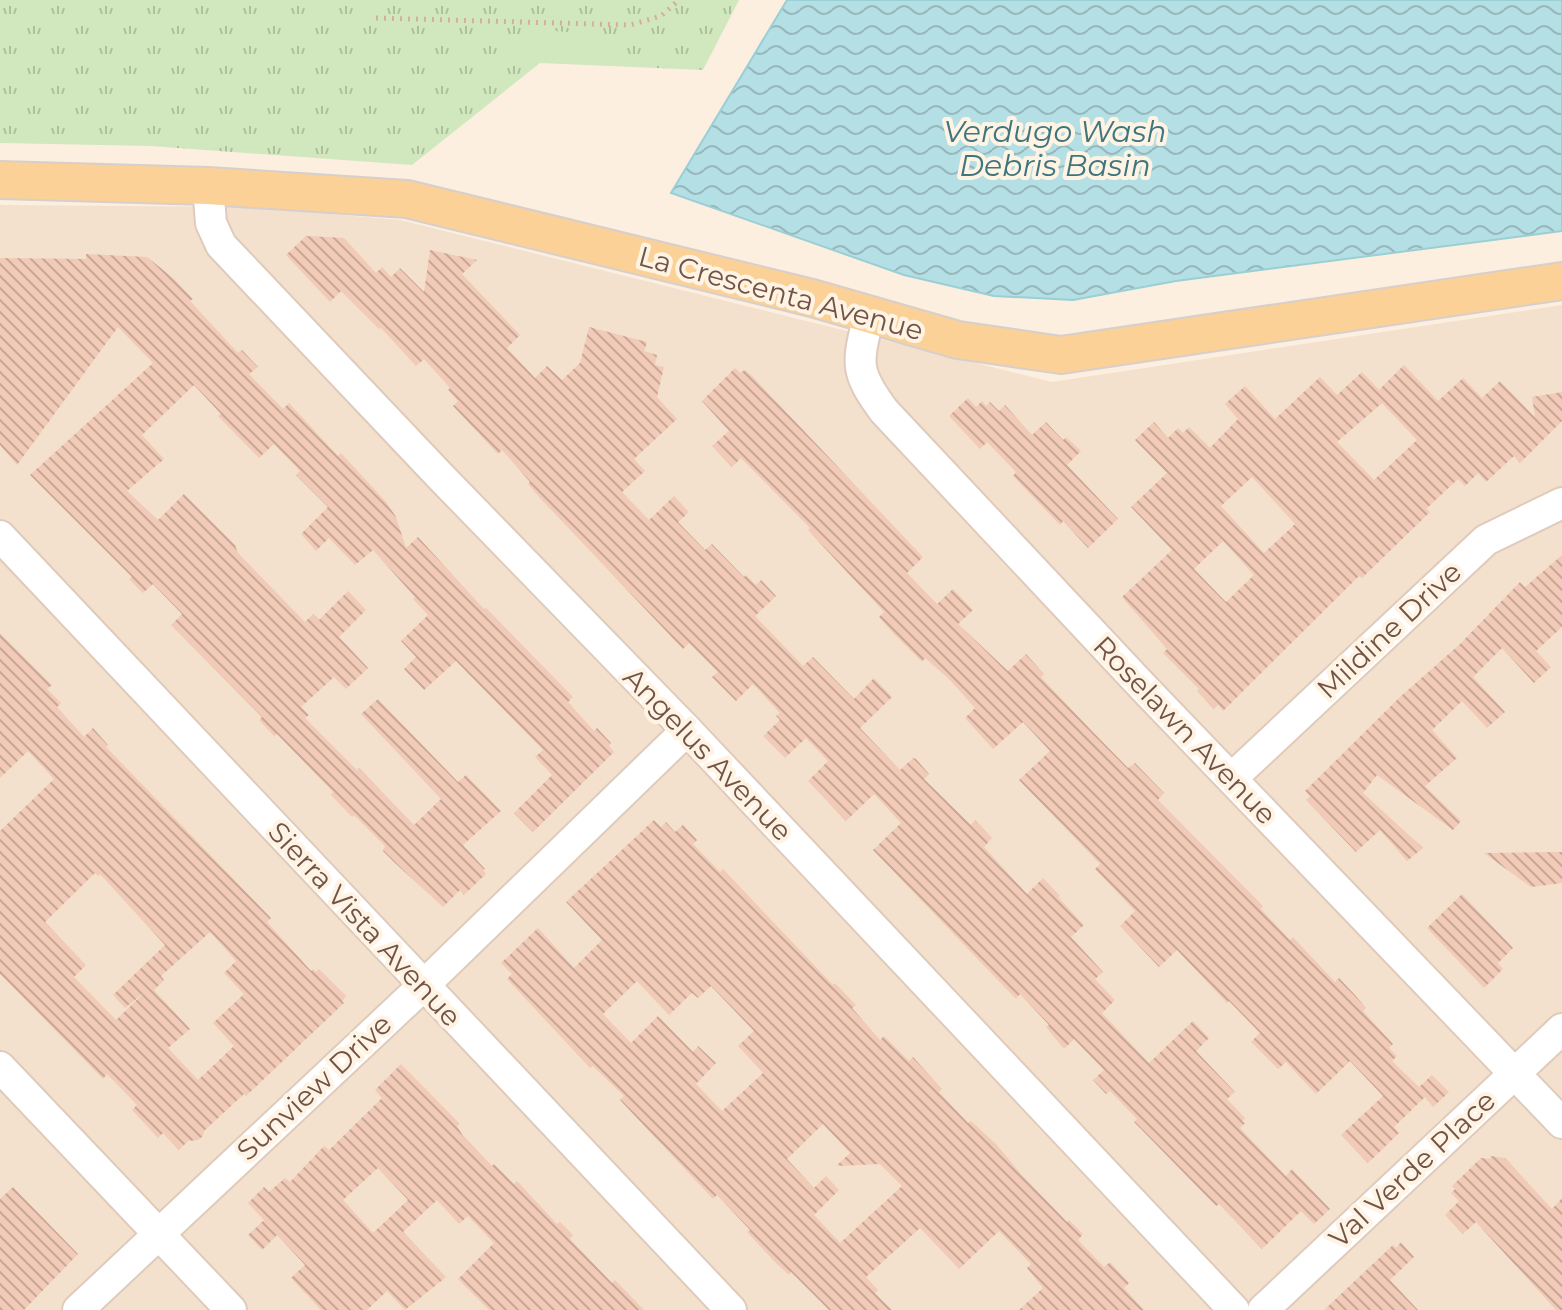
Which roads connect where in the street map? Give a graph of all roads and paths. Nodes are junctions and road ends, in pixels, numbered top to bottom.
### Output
1 (679, 0) edge
2 (376, 18) dead end
3 (0, 180) edge
4 (208, 186) junction
5 (1562, 281) edge
6 (869, 314) junction
7 (1562, 503) edge
8 (0, 536) edge
9 (687, 730) junction
10 (1232, 778) junction
11 (423, 986) junction
12 (1562, 1029) edge
13 (0, 1067) edge
14 (1513, 1074) junction
15 (1562, 1123) edge
16 (158, 1233) junction
17 (78, 1310) edge
18 (231, 1310) edge
19 (731, 1310) edge
20 (1234, 1310) edge
21 (1263, 1310) edge

1 - 2 path
3 - 4 main road, La Crescenta Avenue
4 - 6 main road, La Crescenta Avenue
4 - 9 street, Angelus Avenue
5 - 6 main road, La Crescenta Avenue
6 - 10 street, Roselawn Avenue
7 - 10 street, Mildine Drive
8 - 11 street, Sierra Vista Avenue
9 - 11 street, Sunview Drive
9 - 20 street, Angelus Avenue
10 - 14 street, Roselawn Avenue
11 - 16 street, Sunview Drive
11 - 19 street, Sierra Vista Avenue
12 - 14 street, Val Verde Place
13 - 16 street
14 - 15 street, Roselawn Avenue
14 - 21 street, Val Verde Place
16 - 17 street, Sunview Drive
16 - 18 street

